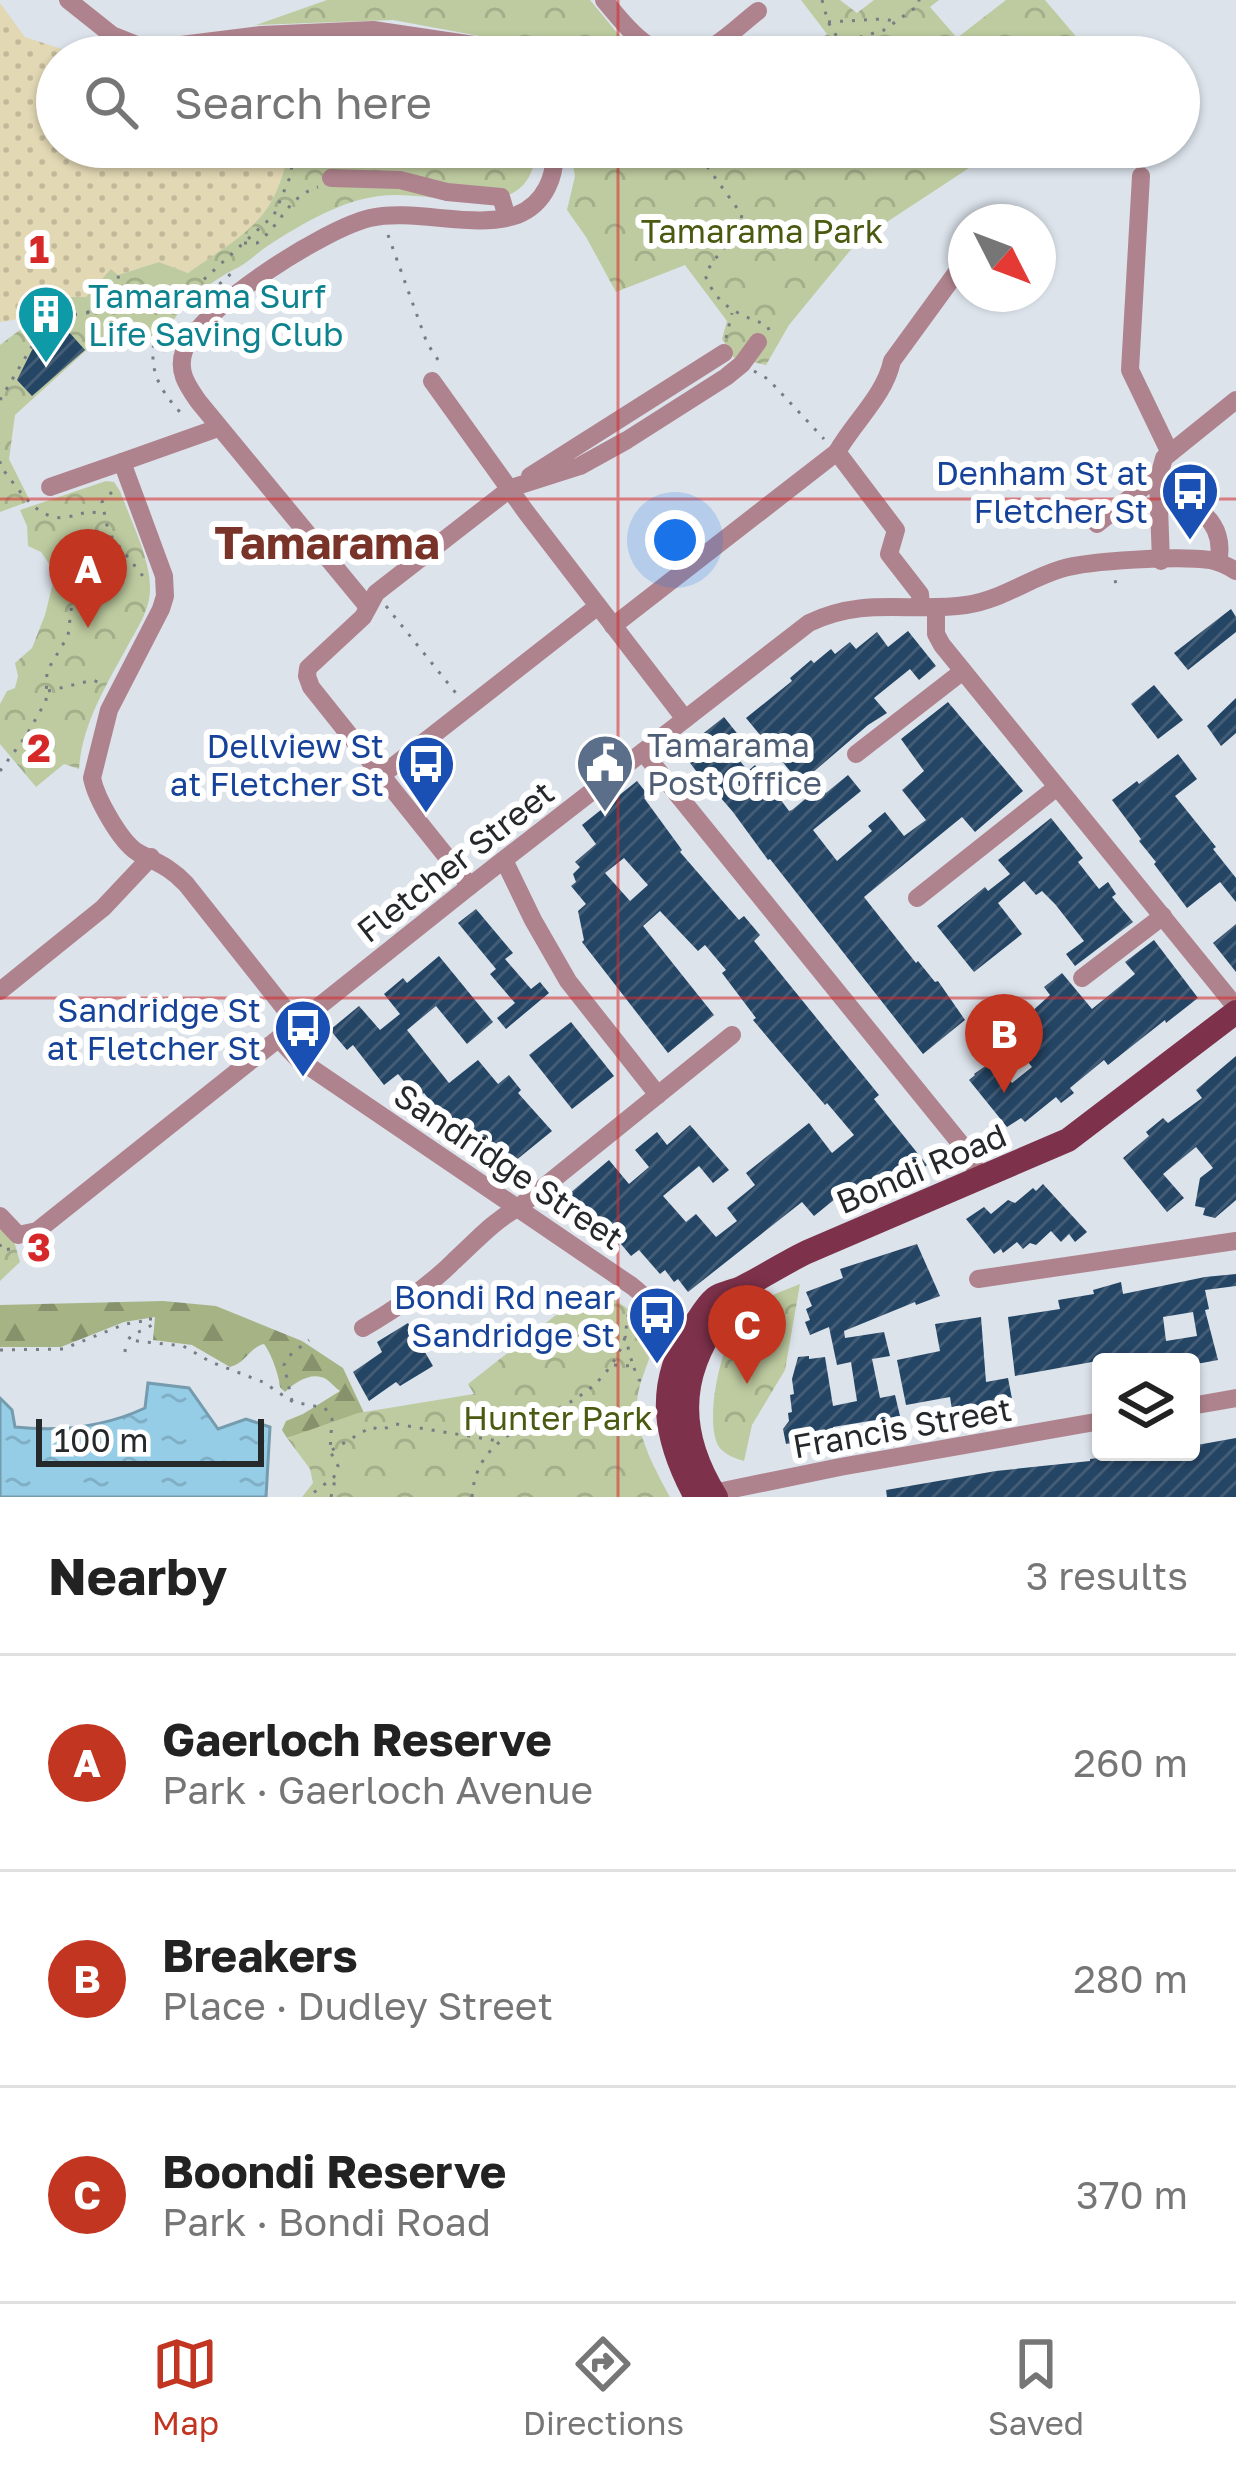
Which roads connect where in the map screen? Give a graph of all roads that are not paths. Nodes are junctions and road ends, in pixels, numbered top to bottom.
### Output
1 (68, 0) edge
2 (604, 0) edge
3 (758, 11) dead end
4 (114, 36) edge
5 (253, 36) edge
6 (413, 36) edge
7 (634, 36) edge
8 (725, 36) edge
9 (554, 168) edge
10 (1141, 176) dead end
11 (331, 178) road end
12 (507, 218) junction
13 (948, 284) edge
14 (764, 336) road end
15 (724, 353) road end
16 (432, 381) road end
17 (1236, 400) edge
18 (218, 428) junction
19 (1169, 451) junction
20 (837, 452) junction
21 (122, 462) junction
22 (1159, 475) junction
23 (50, 487) dead end
24 (511, 488) junction
25 (1159, 498) junction
26 (1097, 524) dead end
27 (1161, 560) junction
28 (1227, 567) edge
29 (375, 603) junction
30 (598, 606) junction
31 (928, 606) junction
32 (614, 626) junction
33 (963, 671) junction
34 (685, 719) junction
35 (643, 752) junction
36 (856, 754) dead end
37 (382, 775) junction
38 (1058, 787) junction
39 (151, 857) junction
40 (504, 860) junction
41 (470, 886) junction
42 (917, 898) dead end
43 (1162, 916) junction
44 (1082, 979) dead end
45 (0, 991) edge
46 (1236, 1009) edge
47 (297, 1024) junction
48 (732, 1035) dead end
49 (279, 1039) junction
50 (658, 1095) junction
51 (980, 1179) junction
52 (519, 1207) junction
53 (0, 1216) edge
54 (1236, 1241) edge
55 (978, 1279) dead end
56 (363, 1328) dead end
57 (695, 1340) junction
58 (1236, 1398) edge
59 (1200, 1404) edge
60 (1092, 1423) edge
61 (708, 1496) edge

1 - 4 street
2 - 7 street
3 - 8 street
5 - 6 street
9 - 12 street
10 - 19 street
11 - 12 street
12 - 18 street
13 - 20 street
14 - 24 street
15 - 24 street
16 - 24 street
17 - 19 street
18 - 21 street
18 - 29 street
19 - 22 street
20 - 31 street
20 - 32 street
21 - 23 street
21 - 39 street
22 - 25 street
22 - 26 street
24 - 29 street
24 - 30 street
25 - 27 street
25 - 28 street
27 - 28 street, Fletcher Street
27 - 31 street, Fletcher Street
29 - 37 street
30 - 32 street
30 - 37 street
31 - 33 street
31 - 34 street, Fletcher Street
32 - 34 street
33 - 36 street
33 - 38 street
34 - 35 street, Fletcher Street
35 - 40 street, Fletcher Street
35 - 51 street
37 - 41 street
38 - 42 street
38 - 43 street
39 - 45 street
39 - 47 street
40 - 41 street, Fletcher Street
40 - 50 street
41 - 47 street, Fletcher Street
43 - 44 street
43 - 46 street
46 - 51 main road, Bondi Road
47 - 49 street, Fletcher Street
48 - 50 street
49 - 52 street, Sandridge Street
49 - 53 street, Fletcher Street
50 - 52 street
51 - 57 main road, Bondi Road
52 - 56 street
52 - 57 street, Sandridge Street
54 - 55 street
57 - 61 main road, Bondi Road
58 - 59 street
60 - 61 street, Francis Street

